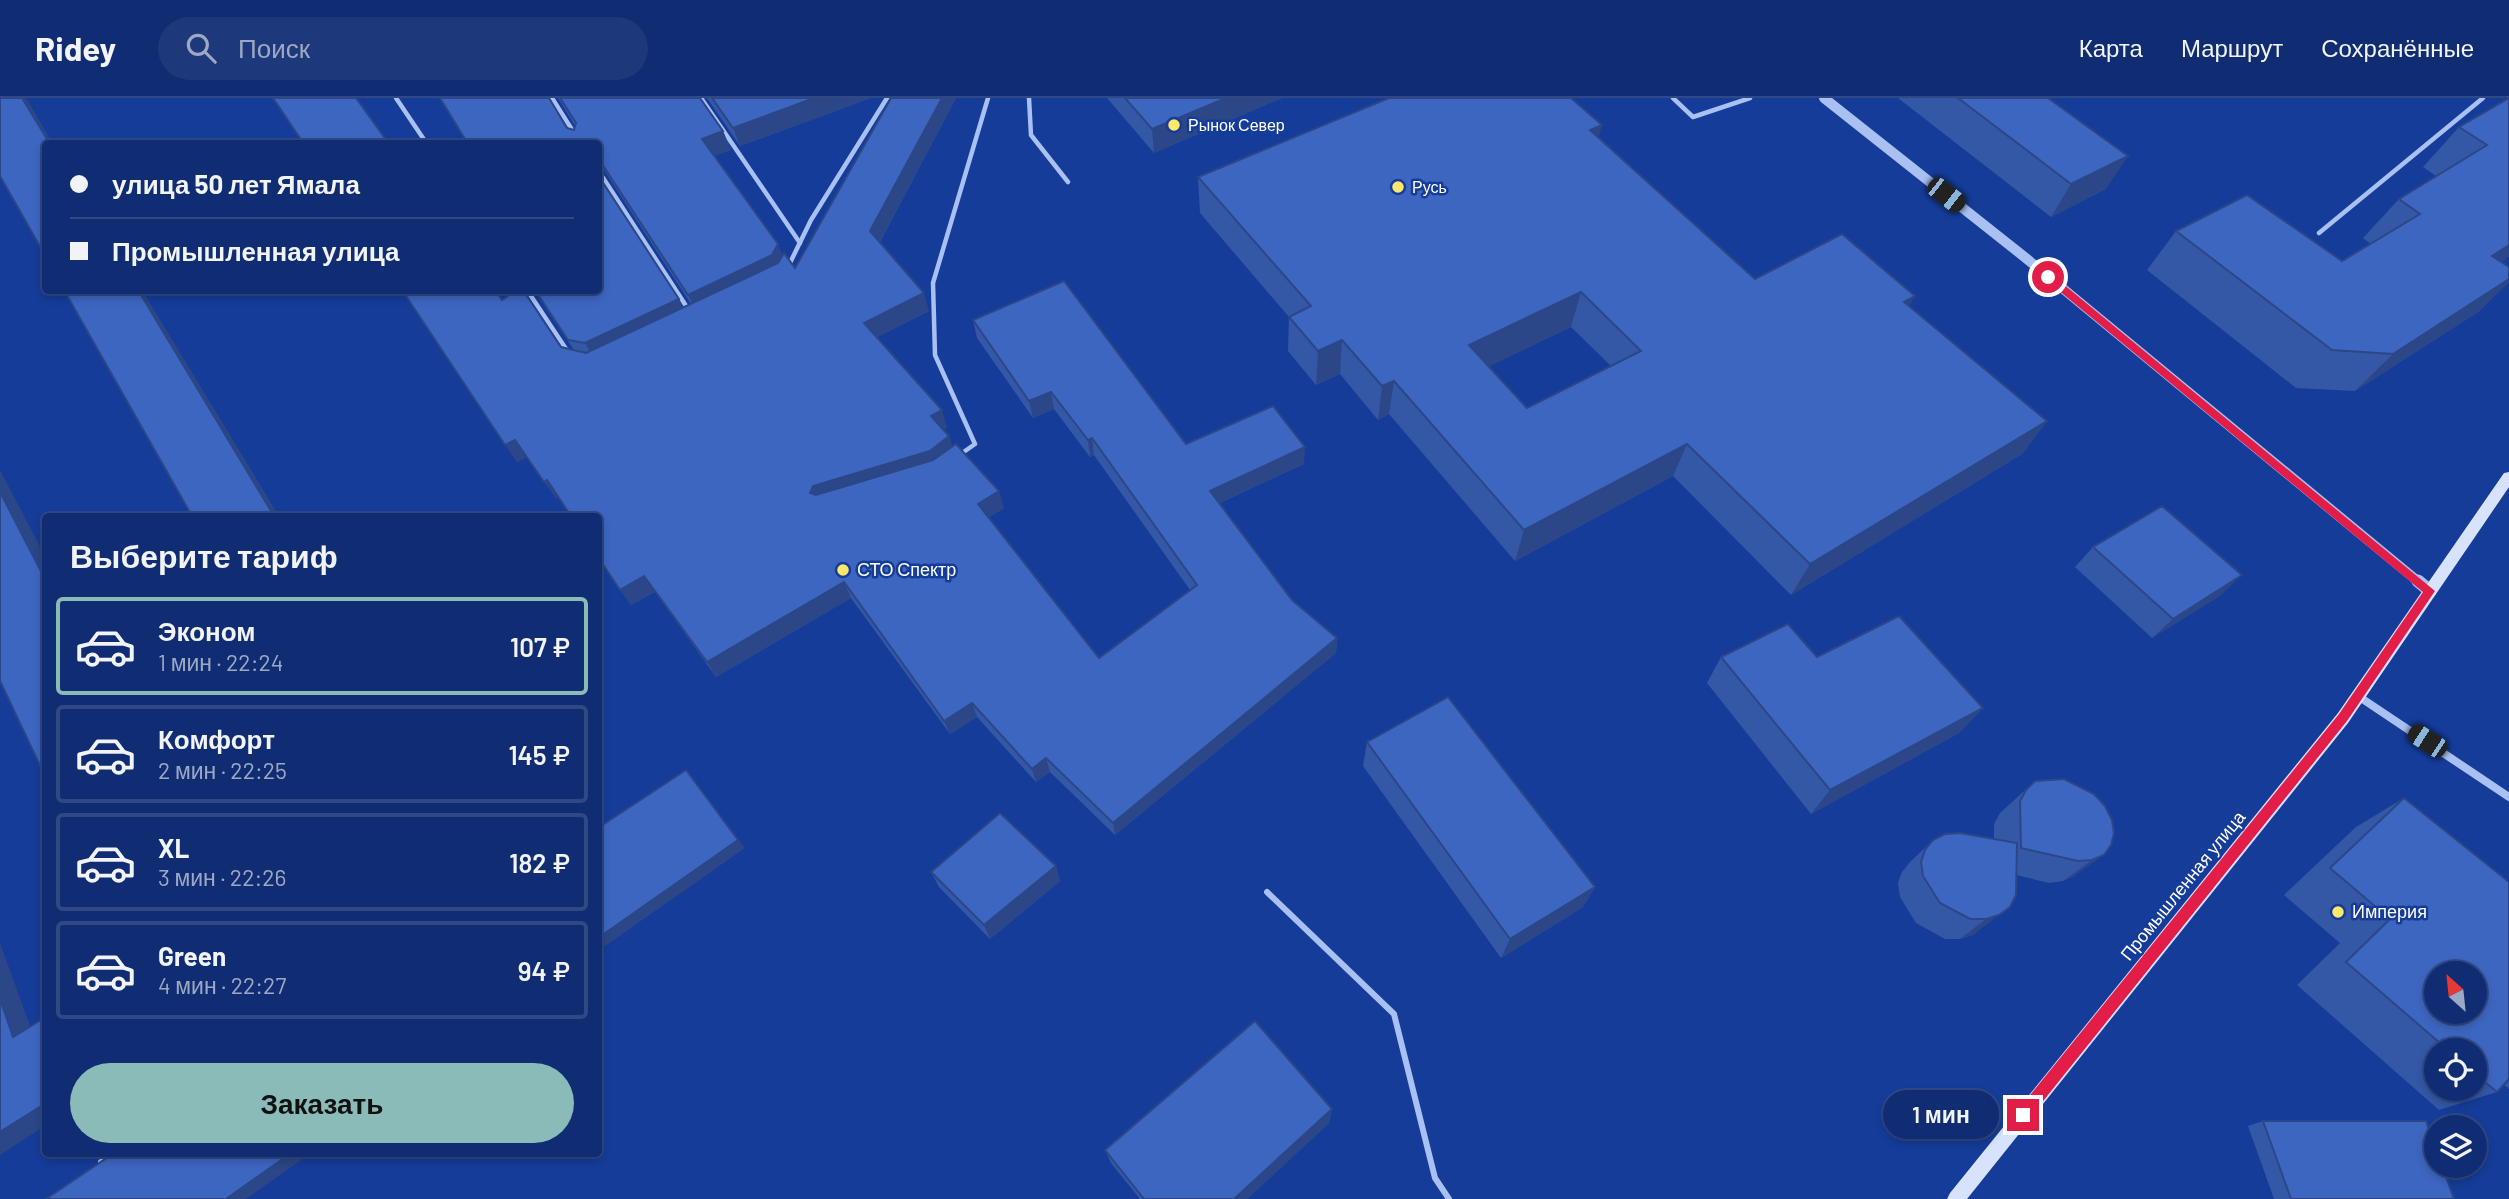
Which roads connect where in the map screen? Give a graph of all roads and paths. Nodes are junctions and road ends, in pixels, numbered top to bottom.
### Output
1 (396, 98) edge
2 (552, 98) edge
3 (701, 98) edge
4 (887, 98) edge
5 (988, 98) edge
6 (1029, 98) edge
7 (1673, 98) edge
8 (1750, 98) edge
9 (1824, 98) edge
10 (2483, 98) edge
11 (424, 140) edge
12 (578, 140) edge
13 (602, 176) edge
14 (1068, 183) dead end
15 (2319, 233) dead end
16 (800, 243) junction
17 (783, 277) edge
18 (530, 294) edge
19 (695, 319) edge
20 (576, 362) edge
21 (956, 458) edge
22 (2507, 484) edge
23 (2430, 591) junction
24 (2357, 696) junction
25 (2509, 797) edge
26 (1268, 892) dead end
27 (108, 1157) edge
28 (92, 1168) edge
29 (1449, 1199) edge
30 (1956, 1199) edge

1 - 11 lane
2 - 12 lane
3 - 16 lane
4 - 16 lane
5 - 21 lane
6 - 14 lane
7 - 8 lane
9 - 23 street
10 - 15 lane
13 - 19 lane
16 - 17 lane
18 - 20 lane
22 - 23 main road, Промышленная улица
23 - 24 main road, Промышленная улица
24 - 25 street
24 - 30 main road, Промышленная улица
26 - 29 lane
27 - 28 lane

